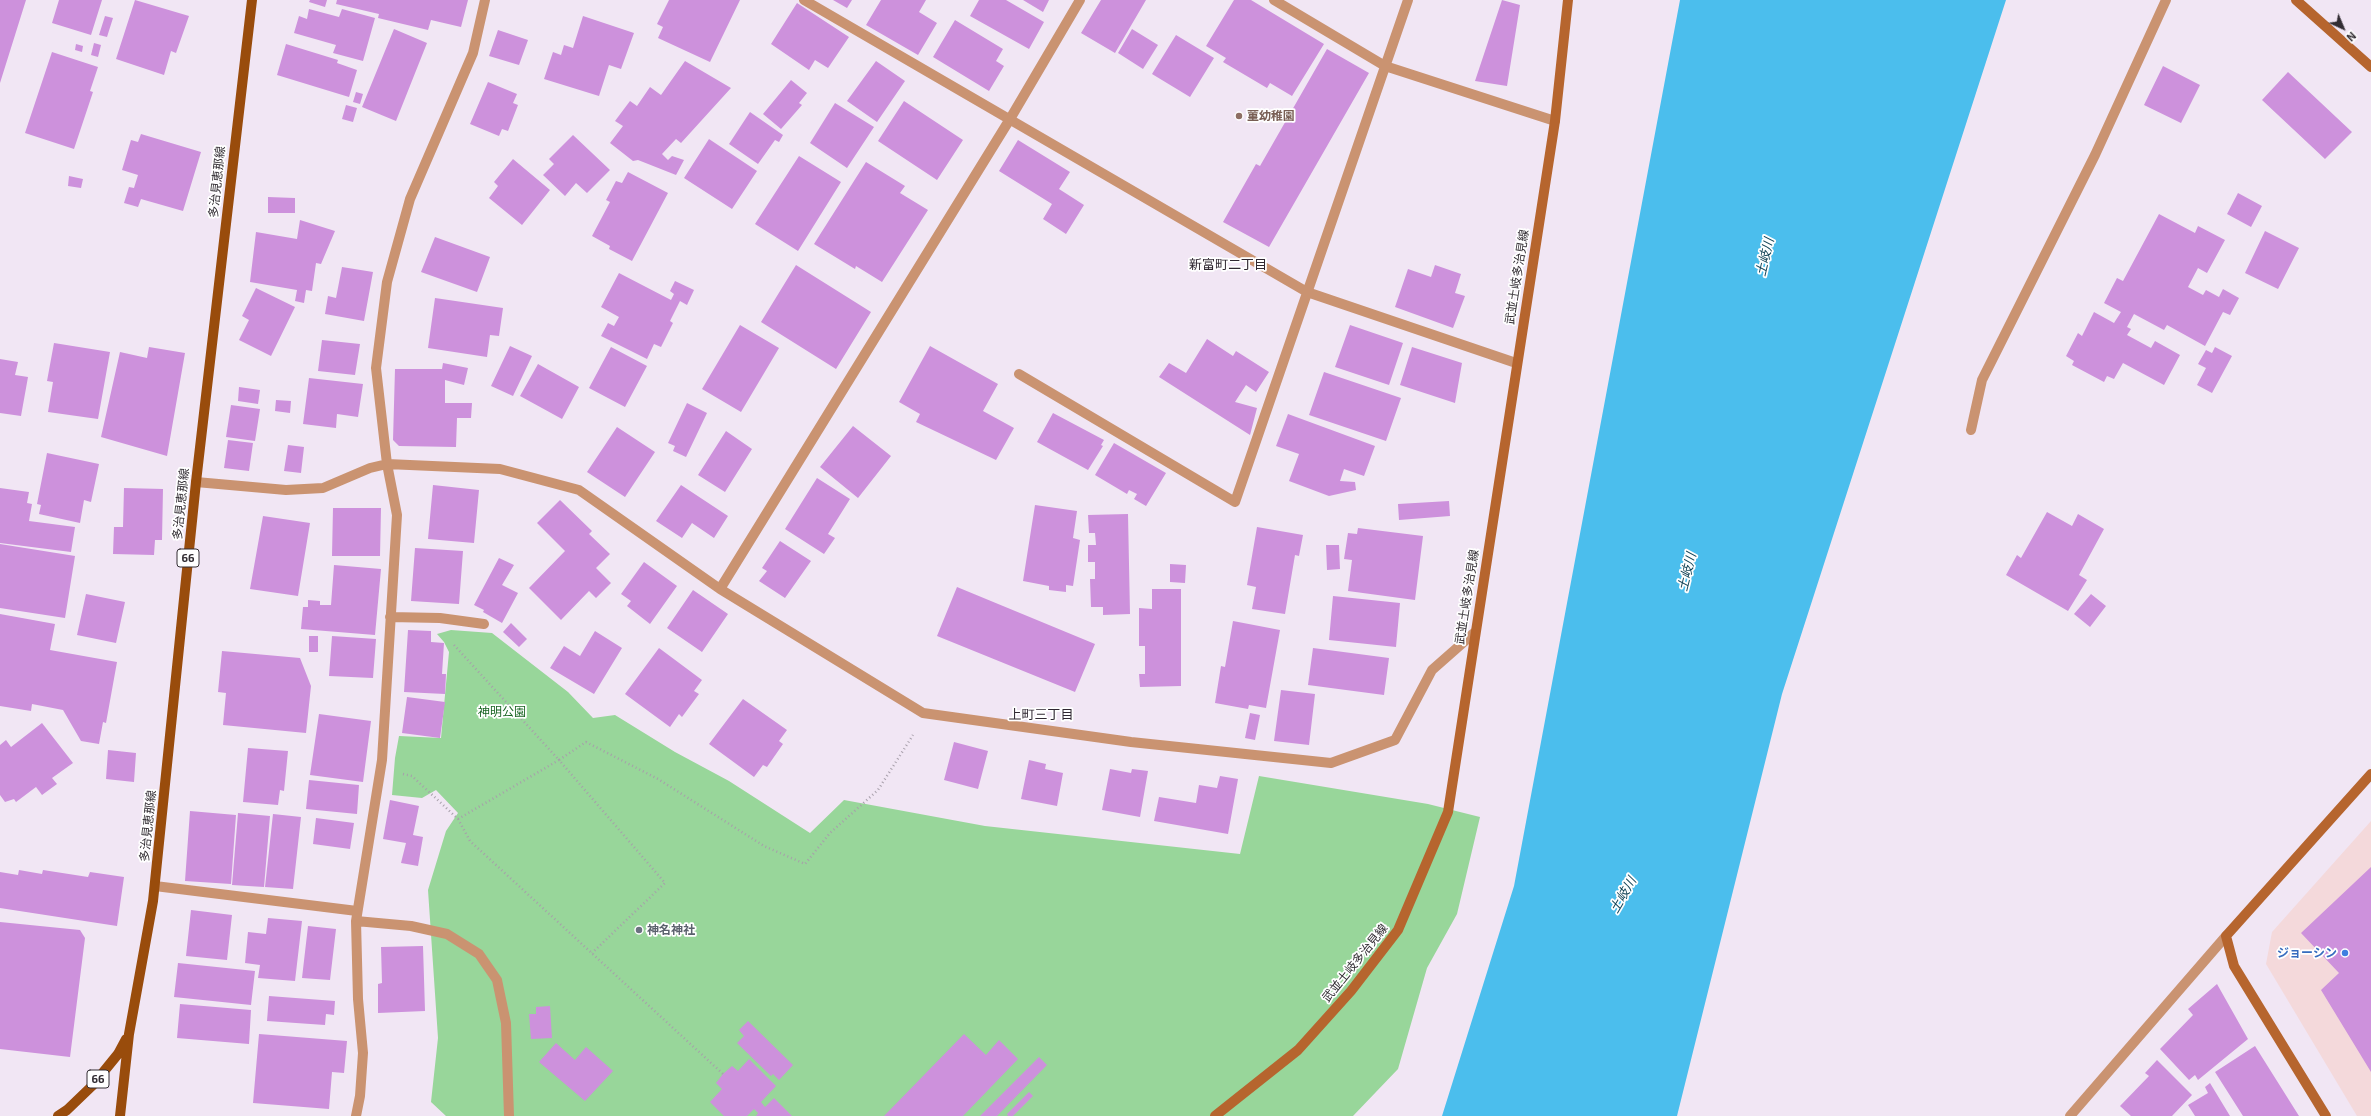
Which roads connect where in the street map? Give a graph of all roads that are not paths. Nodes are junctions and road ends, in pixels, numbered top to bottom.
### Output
1 (252, 0) edge
2 (485, 0) edge
3 (804, 0) edge
4 (1080, 0) edge
5 (1274, 0) edge
6 (1408, 0) edge
7 (1568, 0) edge
8 (2166, 0) edge
9 (2296, 0) edge
10 (1385, 66) junction
11 (2371, 67) edge
12 (1010, 119) junction
13 (1554, 121) junction
14 (1307, 292) junction
15 (1516, 363) junction
16 (1019, 374) dead end
17 (1971, 430) dead end
18 (387, 464) junction
19 (196, 482) junction
20 (720, 589) junction
21 (390, 617) junction
22 (484, 624) dead end
23 (1474, 632) junction
24 (2371, 774) edge
25 (154, 886) junction
26 (357, 916) junction
27 (2226, 936) junction
28 (129, 1034) junction
29 (58, 1116) edge
30 (120, 1116) edge
31 (356, 1116) edge
32 (509, 1116) edge
33 (1215, 1116) edge
34 (2070, 1116) edge
35 (2326, 1116) edge

1 - 19 main road, 多治見恵那線 / 66
2 - 18 street
3 - 12 street
4 - 12 street
5 - 10 street
6 - 10 street
7 - 13 main road, 武並土岐多治見線
8 - 17 street
9 - 11 main road
10 - 13 street
10 - 14 street
12 - 14 street
12 - 20 street
13 - 15 main road, 武並土岐多治見線
14 - 15 street
14 - 16 street
15 - 23 main road, 武並土岐多治見線
18 - 19 street
18 - 20 street
18 - 21 street
19 - 25 main road, 多治見恵那線 / 66
20 - 23 street
21 - 22 street
21 - 26 street
23 - 33 main road, 武並土岐多治見線
24 - 27 main road
25 - 26 street
25 - 28 main road, 多治見恵那線 / 66
26 - 31 street
26 - 32 street
27 - 34 street
27 - 35 main road
28 - 29 main road, 多治見恵那線 / 66
28 - 30 main road, 多治見恵那線 / 66

